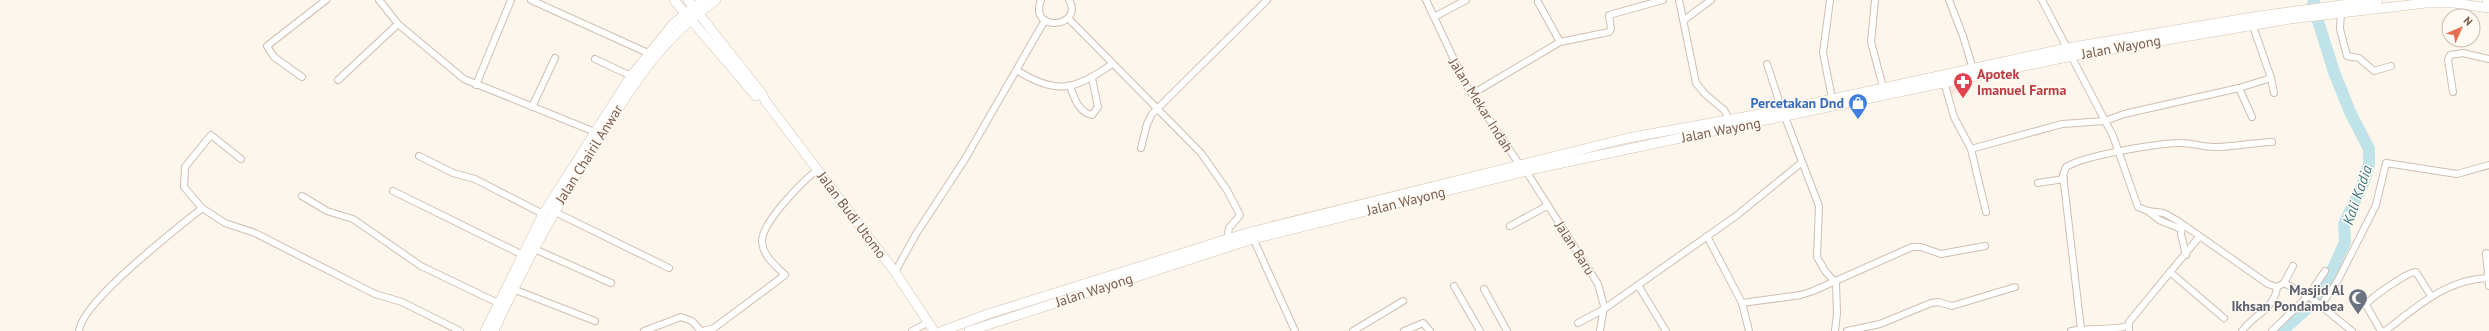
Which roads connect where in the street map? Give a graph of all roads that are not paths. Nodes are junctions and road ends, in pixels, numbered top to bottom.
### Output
1 (326, 0) edge
2 (378, 0) edge
3 (511, 0) edge
4 (531, 0) edge
5 (674, 0) edge
6 (703, 0) edge
7 (716, 0) edge
8 (1041, 0) edge
9 (1068, 0) edge
10 (1267, 0) edge
11 (1426, 0) edge
12 (1466, 0) edge
13 (1663, 0) edge
14 (1679, 0) edge
15 (1711, 0) edge
16 (1830, 0) edge
17 (1875, 0) edge
18 (1949, 0) edge
19 (2042, 0) edge
20 (2378, 0) edge
21 (1538, 2) dead end
22 (693, 7) edge
23 (2489, 8) edge
24 (2338, 10) junction
25 (2313, 12) junction
26 (688, 16) junction
27 (1434, 17) junction
28 (1068, 18) junction
29 (1045, 20) junction
30 (1684, 20) junction
31 (398, 24) junction
32 (2253, 26) junction
33 (1560, 42) junction
34 (2069, 52) junction
35 (648, 53) junction
36 (555, 58) dead end
37 (595, 59) dead end
38 (2489, 59) edge
39 (1112, 64) junction
40 (1767, 64) dead end
41 (2391, 66) dead end
42 (1973, 69) junction
43 (1018, 71) junction
44 (631, 76) junction
45 (302, 77) dead end
46 (1092, 78) junction
47 (2271, 78) junction
48 (338, 80) dead end
49 (1944, 82) junction
50 (476, 85) junction
51 (1070, 86) junction
52 (1883, 87) junction
53 (2239, 88) junction
54 (2453, 92) dead end
55 (2274, 93) dead end
56 (1472, 94) junction
57 (1832, 98) junction
58 (1845, 100) junction
59 (766, 102) junction
60 (532, 107) junction
61 (1158, 109) junction
62 (1783, 114) junction
63 (2252, 117) dead end
64 (2105, 121) junction
65 (1731, 123) junction
66 (595, 132) junction
67 (1628, 138) junction
68 (2272, 142) dead end
69 (1141, 148) dead end
70 (1632, 149) junction
71 (1971, 149) junction
72 (2120, 152) junction
73 (419, 156) dead end
74 (241, 159) dead end
75 (1801, 163) junction
76 (1519, 164) junction
77 (2489, 165) edge
78 (576, 168) junction
79 (817, 170) junction
80 (1526, 171) junction
81 (2064, 179) junction
82 (2038, 183) dead end
83 (393, 191) dead end
84 (302, 196) dead end
85 (1548, 206) junction
86 (202, 208) junction
87 (553, 211) junction
88 (1986, 212) dead end
89 (543, 214) junction
90 (1510, 226) dead end
91 (2182, 227) junction
92 (1251, 236) junction
93 (1707, 236) junction
94 (2199, 238) junction
95 (1227, 239) junction
96 (1984, 246) dead end
97 (532, 248) junction
98 (522, 254) junction
99 (2489, 254) edge
100 (2186, 255) junction
101 (2293, 266) dead end
102 (669, 268) dead end
103 (2325, 271) dead end
104 (895, 272) junction
105 (2170, 272) junction
106 (2488, 278) edge
107 (1836, 282) junction
108 (611, 283) dead end
109 (2284, 283) junction
110 (1638, 285) junction
111 (1454, 286) dead end
112 (2489, 286) edge
113 (2015, 287) dead end
114 (2277, 287) junction
115 (513, 289) junction
116 (1484, 289) dead end
117 (2431, 296) junction
118 (2310, 297) junction
119 (1403, 301) dead end
120 (1742, 302) junction
121 (498, 303) junction
122 (2320, 304) junction
123 (1604, 309) junction
124 (2224, 318) dead end
125 (595, 322) dead end
126 (929, 322) junction
127 (1578, 323) dead end
128 (2129, 328) edge
129 (2081, 329) junction
130 (79, 331) edge
131 (460, 331) edge
132 (485, 331) edge
133 (494, 331) edge
134 (644, 331) edge
135 (702, 331) edge
136 (912, 331) edge
137 (934, 331) edge
138 (942, 331) edge
139 (969, 331) edge
140 (1295, 331) edge
141 (1353, 331) edge
142 (1404, 331) edge
143 (1430, 331) edge
144 (1480, 331) edge
145 (1507, 331) edge
146 (1600, 331) edge
147 (1666, 331) edge
148 (1749, 331) edge
149 (1835, 331) edge
150 (1847, 331) edge
151 (2071, 331) edge
152 (2242, 331) edge
153 (2272, 331) edge
154 (2352, 331) edge
155 (2382, 331) edge
156 (2385, 331) edge

1 - 45 street
2 - 31 street
3 - 50 street
4 - 35 street
5 - 26 street, Jalan Budi Utomo
6 - 22 street, Jalan Chairil Anwar
7 - 22 street, Jalan Chairil Anwar
8 - 29 street
9 - 28 street
10 - 61 street
11 - 27 street, Jalan Mekar Indah
12 - 27 street
13 - 33 street
14 - 30 street
15 - 30 street
16 - 57 street
17 - 52 street
18 - 42 street
19 - 34 street
20 - 24 street, Jalan Wayong
21 - 33 street
22 - 26 street, Jalan Chairil Anwar
22 - 59 street, Jalan Budi Utomo
23 - 24 street, Jalan Wayong
24 - 25 street, Jalan Wayong
24 - 41 street
25 - 32 street, Jalan Wayong
25 - 34 street, Jalan Wayong
26 - 35 street, Jalan Chairil Anwar
26 - 59 street, Jalan Budi Utomo
26 - 78 street, Jalan Chairil Anwar
27 - 56 street, Jalan Mekar Indah
28 - 29 street
28 - 39 street
29 - 43 street
30 - 65 street
31 - 48 street
31 - 50 street
32 - 34 street, Jalan Wayong
32 - 47 street
33 - 56 street
34 - 42 street, Jalan Wayong
34 - 49 street, Jalan Wayong
34 - 64 street
35 - 44 street, Jalan Chairil Anwar
36 - 60 street
37 - 44 street
38 - 54 street
39 - 46 street
39 - 61 street
40 - 62 street
42 - 52 street, Jalan Wayong
43 - 51 street
43 - 104 street
44 - 66 street, Jalan Chairil Anwar
46 - 51 street
46 - 51 street
47 - 53 street
47 - 55 street
49 - 58 street, Jalan Wayong
49 - 71 street
50 - 60 street
52 - 58 street, Jalan Wayong
53 - 63 street
53 - 64 street
56 - 76 street, Jalan Mekar Indah
57 - 58 street, Jalan Wayong
57 - 62 street, Jalan Wayong
58 - 62 street, Jalan Wayong
59 - 79 street, Jalan Budi Utomo
60 - 66 street
61 - 69 street
61 - 95 street
62 - 65 street, Jalan Wayong
62 - 75 street
64 - 71 street
64 - 72 street
65 - 67 street, Jalan Wayong
65 - 70 street, Jalan Wayong
66 - 78 street, Jalan Chairil Anwar
67 - 70 street
67 - 76 street, Jalan Wayong
68 - 72 street
70 - 80 street, Jalan Wayong
71 - 88 street
72 - 81 street
72 - 91 street
73 - 89 street
74 - 86 street
75 - 93 street
75 - 107 street
76 - 92 street, Jalan Wayong
77 - 122 street
78 - 87 street, Jalan Chairil Anwar
78 - 89 street, Jalan Chairil Anwar
79 - 104 street, Jalan Budi Utomo
79 - 135 street
80 - 85 street, Jalan Baru
80 - 92 street, Jalan Wayong
81 - 82 street
81 - 129 street
83 - 98 street
84 - 121 street
85 - 90 street
85 - 123 street, Jalan Baru
86 - 130 street
86 - 131 street
87 - 97 street, Jalan Chairil Anwar
87 - 102 street
89 - 98 street, Jalan Chairil Anwar
91 - 94 street
91 - 100 street
92 - 95 street, Jalan Wayong
92 - 139 street, Jalan Wayong
92 - 140 street
93 - 110 street
93 - 120 street
94 - 100 street
94 - 114 street
95 - 138 street, Jalan Wayong
96 - 107 street
97 - 108 street
97 - 115 street, Jalan Chairil Anwar
98 - 121 street, Jalan Chairil Anwar
99 - 106 street
100 - 105 street
101 - 109 street
103 - 118 street
104 - 126 street, Jalan Budi Utomo
105 - 124 street
105 - 128 street
106 - 112 street
106 - 117 street
107 - 120 street
107 - 149 street
109 - 114 street
109 - 118 street
110 - 123 street
110 - 147 street
111 - 144 street
113 - 150 street
114 - 152 street
115 - 125 street
115 - 133 street, Jalan Chairil Anwar
116 - 145 street
117 - 155 street
117 - 156 street
118 - 122 street
118 - 153 street
119 - 141 street
120 - 148 street
121 - 132 street, Jalan Chairil Anwar
122 - 154 street
123 - 127 street
123 - 146 street, Jalan Baru
126 - 136 street
126 - 137 street, Jalan Budi Utomo
128 - 129 street
129 - 151 street
134 - 135 street
142 - 143 street

